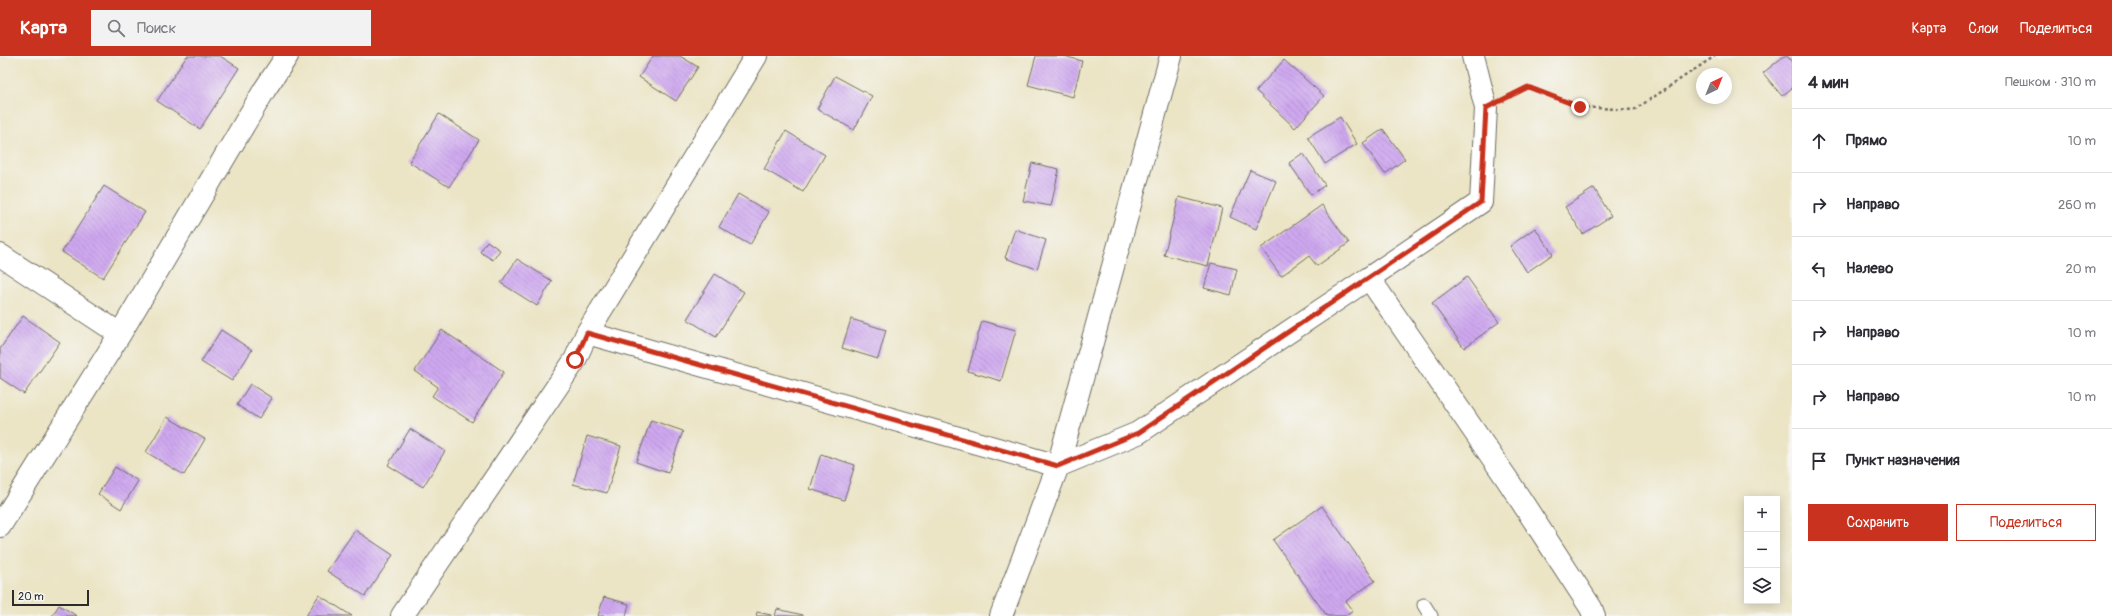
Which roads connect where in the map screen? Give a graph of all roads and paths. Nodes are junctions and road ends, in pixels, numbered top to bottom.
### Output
1 (287, 56) edge
2 (756, 56) edge
3 (1171, 56) edge
4 (1473, 56) edge
5 (1715, 56) edge
6 (1486, 108) junction
7 (0, 255) edge
8 (1368, 278) junction
9 (587, 333) junction
10 (120, 334) junction
11 (1058, 466) junction
12 (0, 526) edge
13 (1424, 605) dead end
14 (402, 616) edge
15 (1002, 616) edge
16 (1431, 616) edge
17 (1594, 616) edge

1 - 10 street
2 - 9 street
3 - 11 street
4 - 6 street
5 - 6 path
6 - 8 street
7 - 10 street
8 - 11 street
8 - 17 street
9 - 11 street
9 - 14 street
10 - 12 street
11 - 15 street
13 - 16 lane

